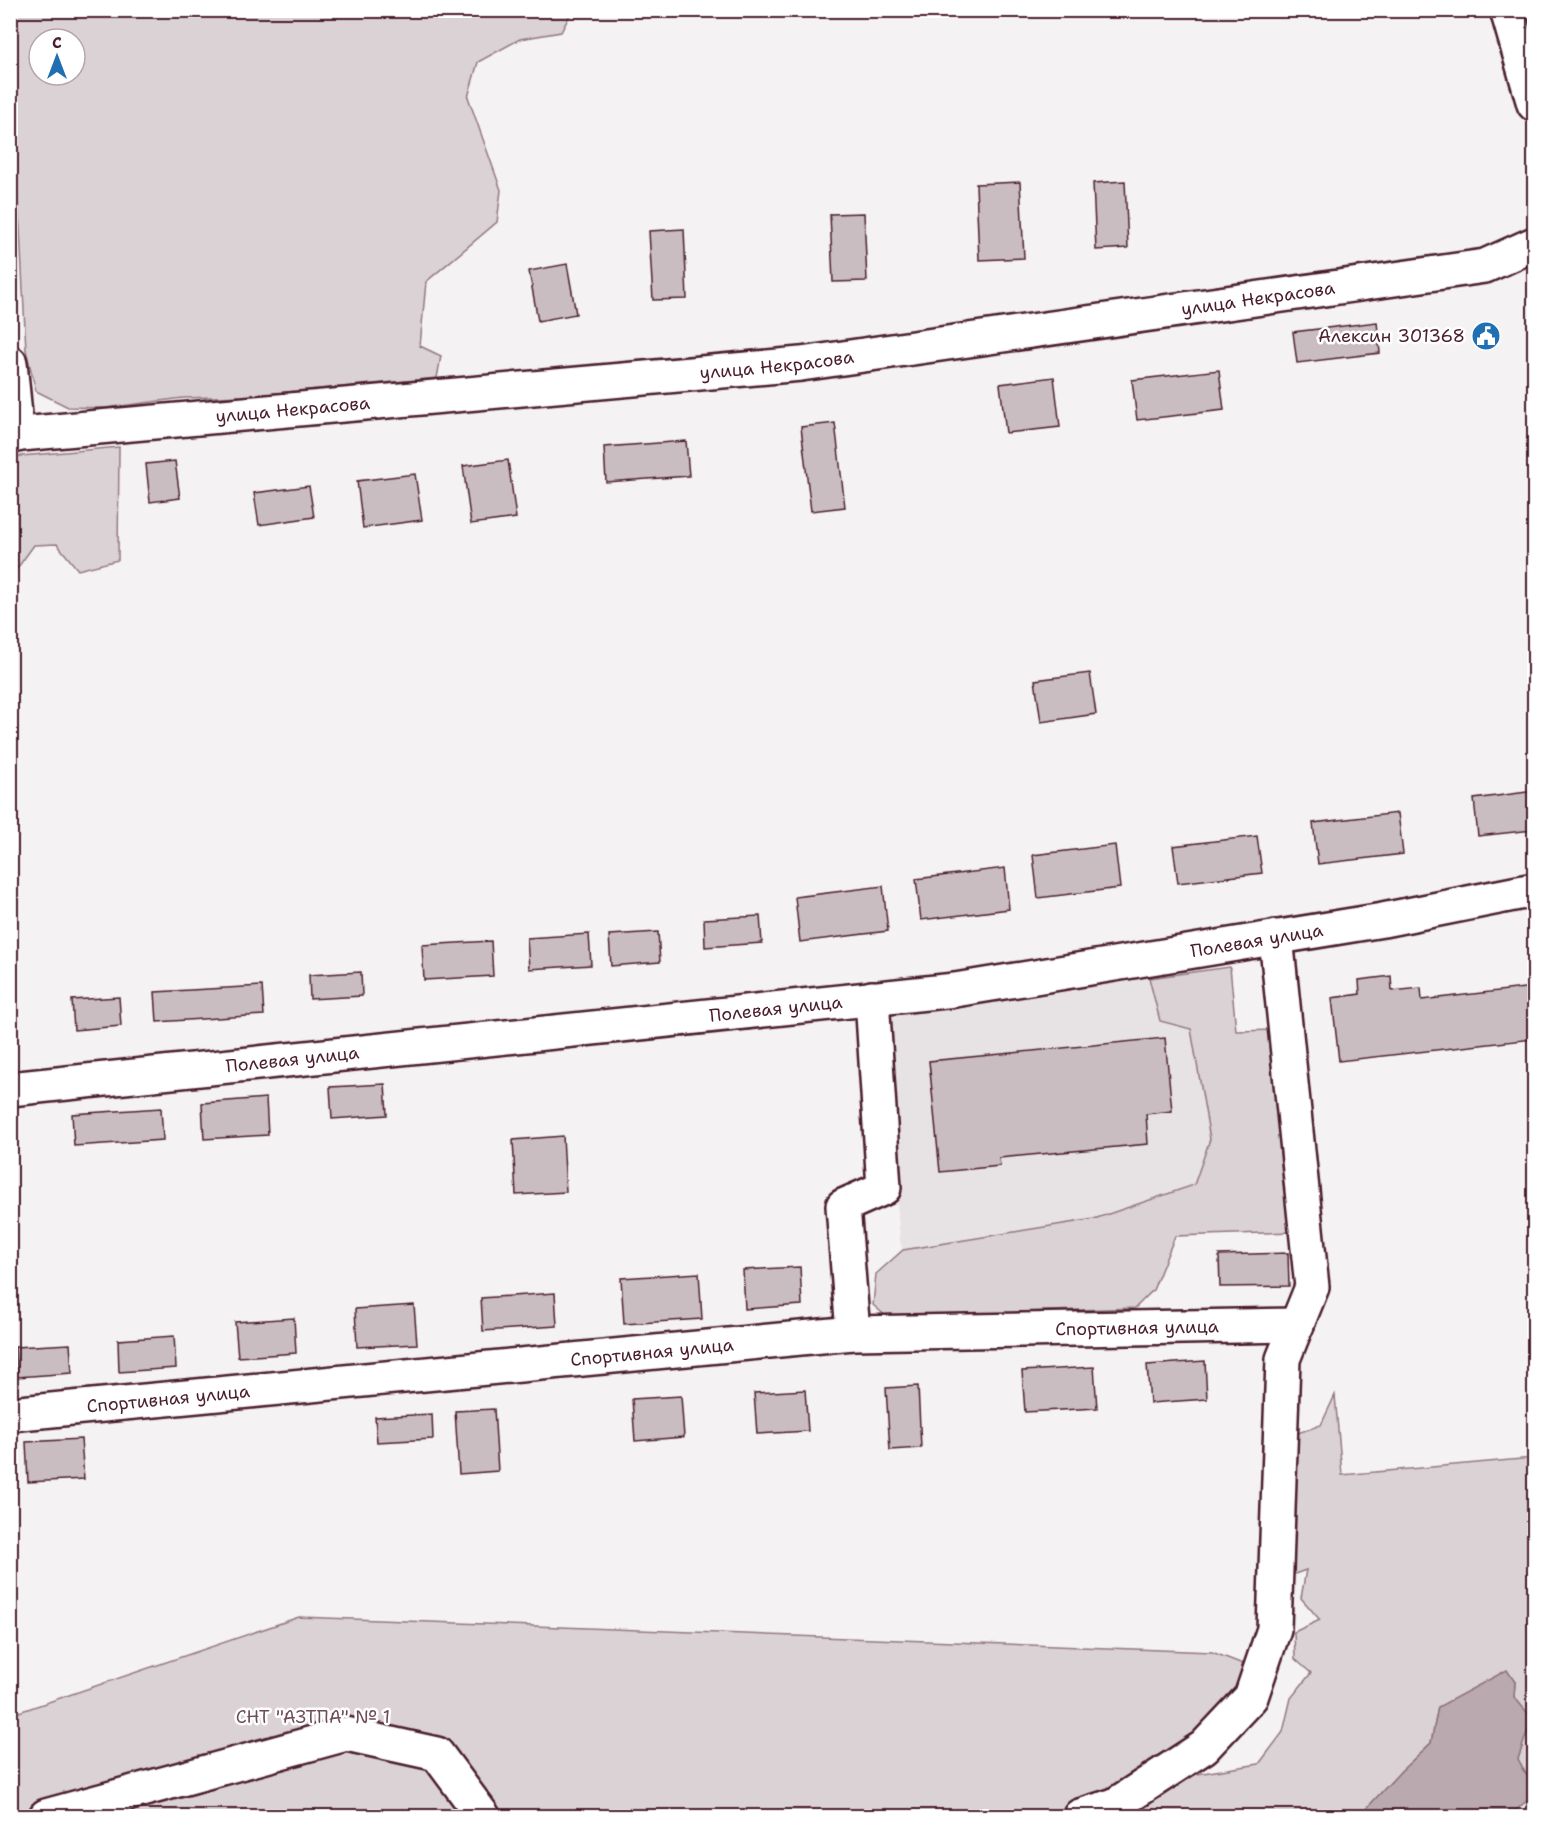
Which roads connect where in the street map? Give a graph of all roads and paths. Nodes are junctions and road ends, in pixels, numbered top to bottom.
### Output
1 (1507, 10) edge
2 (1534, 104) edge
3 (1534, 244) edge
4 (10, 363) edge
5 (14, 435) edge
6 (1534, 890) edge
7 (1276, 937) junction
8 (872, 998) junction
9 (10, 1089) edge
10 (1297, 1325) junction
11 (854, 1332) junction
12 (10, 1414) edge
13 (46, 1816) edge
14 (483, 1816) edge
15 (1080, 1816) edge

1 - 2 street
3 - 5 street, улица Некрасова
4 - 5 street
6 - 7 street, Полевая улица
7 - 8 street, Полевая улица
7 - 10 street
8 - 9 street, Полевая улица
8 - 11 street
10 - 11 street, Спортивная улица
10 - 15 street
11 - 12 street, Спортивная улица
13 - 14 street

